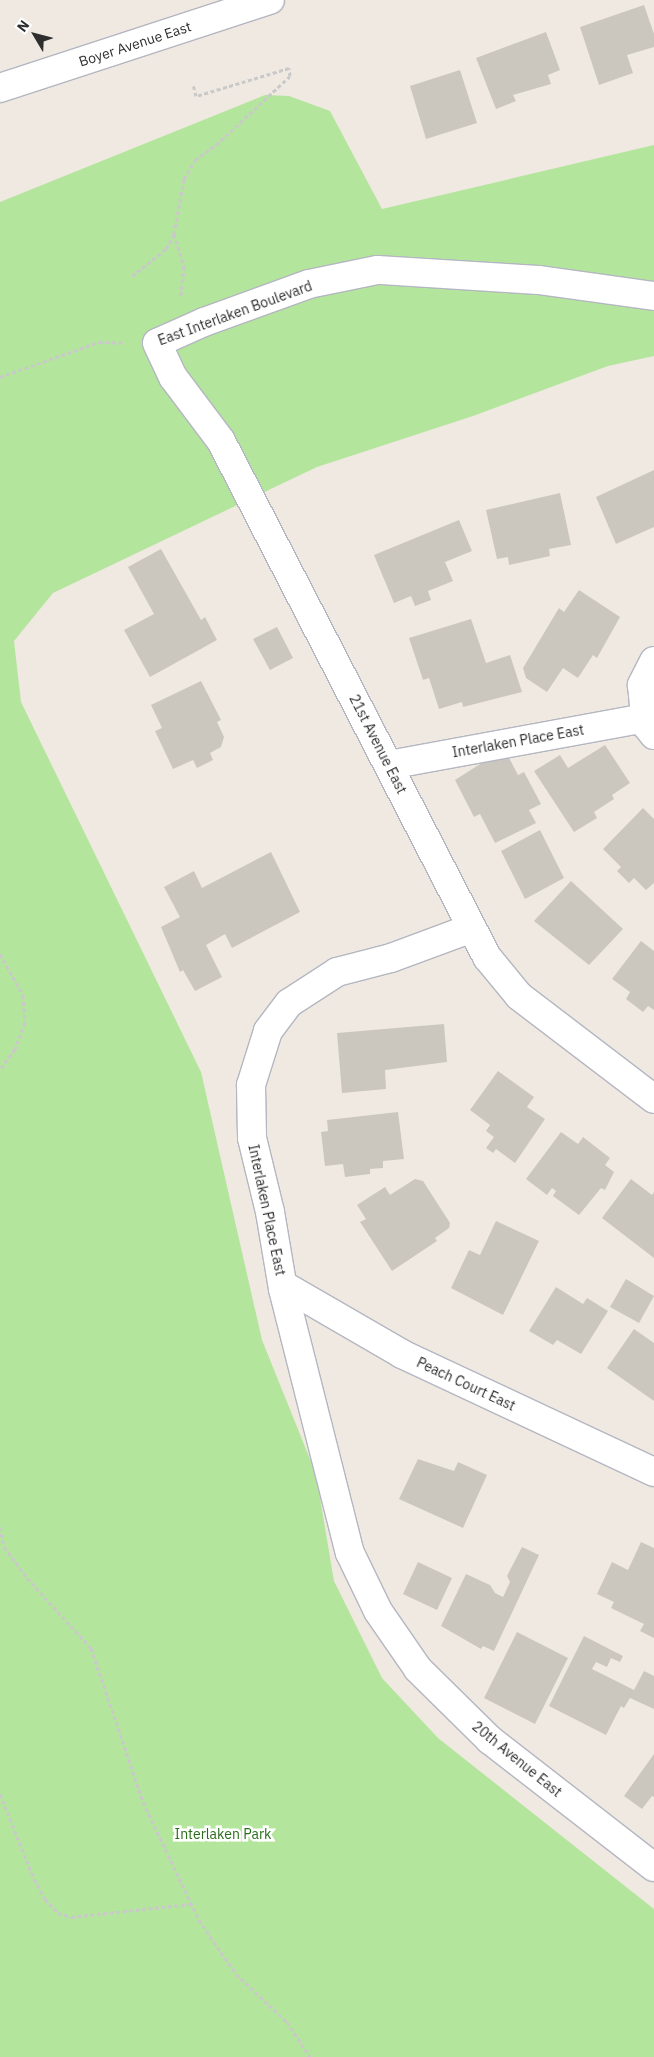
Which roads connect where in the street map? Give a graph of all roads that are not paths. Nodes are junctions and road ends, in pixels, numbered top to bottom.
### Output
1 (270, 0) edge
2 (0, 88) edge
3 (654, 296) edge
4 (157, 343) joint
5 (654, 661) edge
6 (650, 727) edge
7 (389, 765) junction
8 (472, 928) junction
9 (654, 1099) edge
10 (283, 1285) junction
11 (654, 1472) edge
12 (378, 1611) joint
13 (654, 1867) edge

1 - 2 street, Boyer Avenue East
3 - 4 street, East Interlaken Boulevard
4 - 7 street, 21st Avenue East
5 - 6 street
6 - 7 street, Interlaken Place East
7 - 8 street, 21st Avenue East
8 - 9 street, 21st Avenue East
8 - 10 street, Interlaken Place East
10 - 11 street, Peach Court East
10 - 12 street, Interlaken Place East
12 - 13 street, 20th Avenue East

